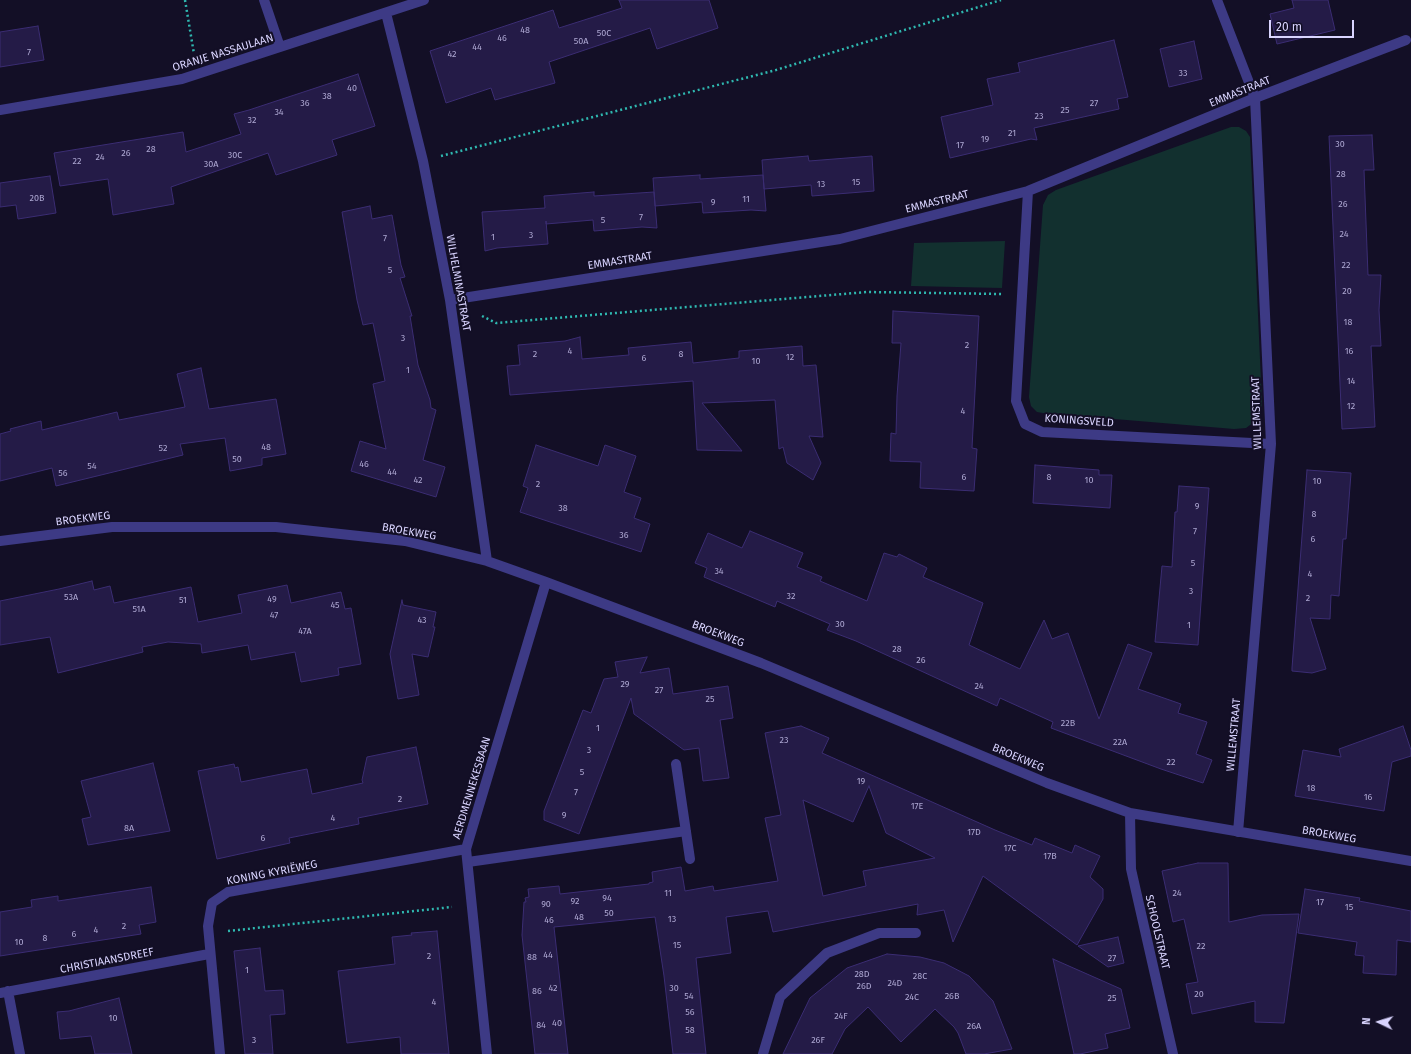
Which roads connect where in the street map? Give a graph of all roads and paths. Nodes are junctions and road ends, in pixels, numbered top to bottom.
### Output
1 (185, 0) edge
2 (264, 0) edge
3 (424, 0) edge
4 (1001, 0) edge
5 (1217, 0) edge
6 (386, 13) junction
7 (1406, 40) dead end
8 (280, 47) junction
9 (198, 74) junction
10 (1255, 98) junction
11 (0, 110) edge
12 (422, 161) junction
13 (1028, 191) junction
14 (1023, 295) junction
15 (450, 300) junction
16 (1271, 444) junction
17 (0, 541) edge
18 (487, 561) junction
19 (546, 582) junction
20 (676, 764) dead end
21 (1130, 813) junction
22 (686, 831) junction
23 (1238, 832) junction
24 (466, 849) junction
25 (690, 859) dead end
26 (1411, 861) edge
27 (468, 862) junction
28 (472, 905) junction
29 (208, 933) junction
30 (916, 933) dead end
31 (209, 954) junction
32 (4, 992) edge
33 (20, 1054) edge
34 (220, 1054) edge
35 (487, 1054) edge
36 (764, 1054) edge
37 (1174, 1054) edge

1 - 9 path
2 - 8 street
3 - 6 street, ORANJE NASSAULAAN
4 - 12 path
5 - 10 street, WILLEMSTRAAT
6 - 8 street, ORANJE NASSAULAAN
6 - 12 street, WILHELMINASTRAAT
7 - 10 street, EMMASTRAAT
8 - 9 street, ORANJE NASSAULAAN
9 - 11 street, ORANJE NASSAULAAN
10 - 13 street, EMMASTRAAT
10 - 16 street, WILLEMSTRAAT
12 - 15 street, WILHELMINASTRAAT
13 - 14 street, KONINGSVELD
13 - 15 street, EMMASTRAAT
14 - 15 path
14 - 16 street, KONINGSVELD
15 - 18 street, WILHELMINASTRAAT
16 - 23 street, WILLEMSTRAAT
17 - 18 street, BROEKWEG
18 - 19 street, BROEKWEG
19 - 21 street, BROEKWEG
19 - 24 street, AERDMENNEKESBAAN
20 - 22 street
21 - 23 street, BROEKWEG
21 - 37 street, SCHOOLSTRAAT
22 - 25 street
22 - 27 street
23 - 26 street, BROEKWEG
24 - 27 street, AERDMENNEKESBAAN
24 - 29 street, KONING KYRIËWEG
27 - 28 street, AERDMENNEKESBAAN
28 - 29 path
28 - 35 street, AERDMENNEKESBAAN
29 - 31 street, KONING KYRIËWEG
30 - 36 street
31 - 32 street, CHRISTIAANSDREEF
31 - 34 street, KONING KYRIËWEG
32 - 33 street, CHRISTIAANSDREEF

